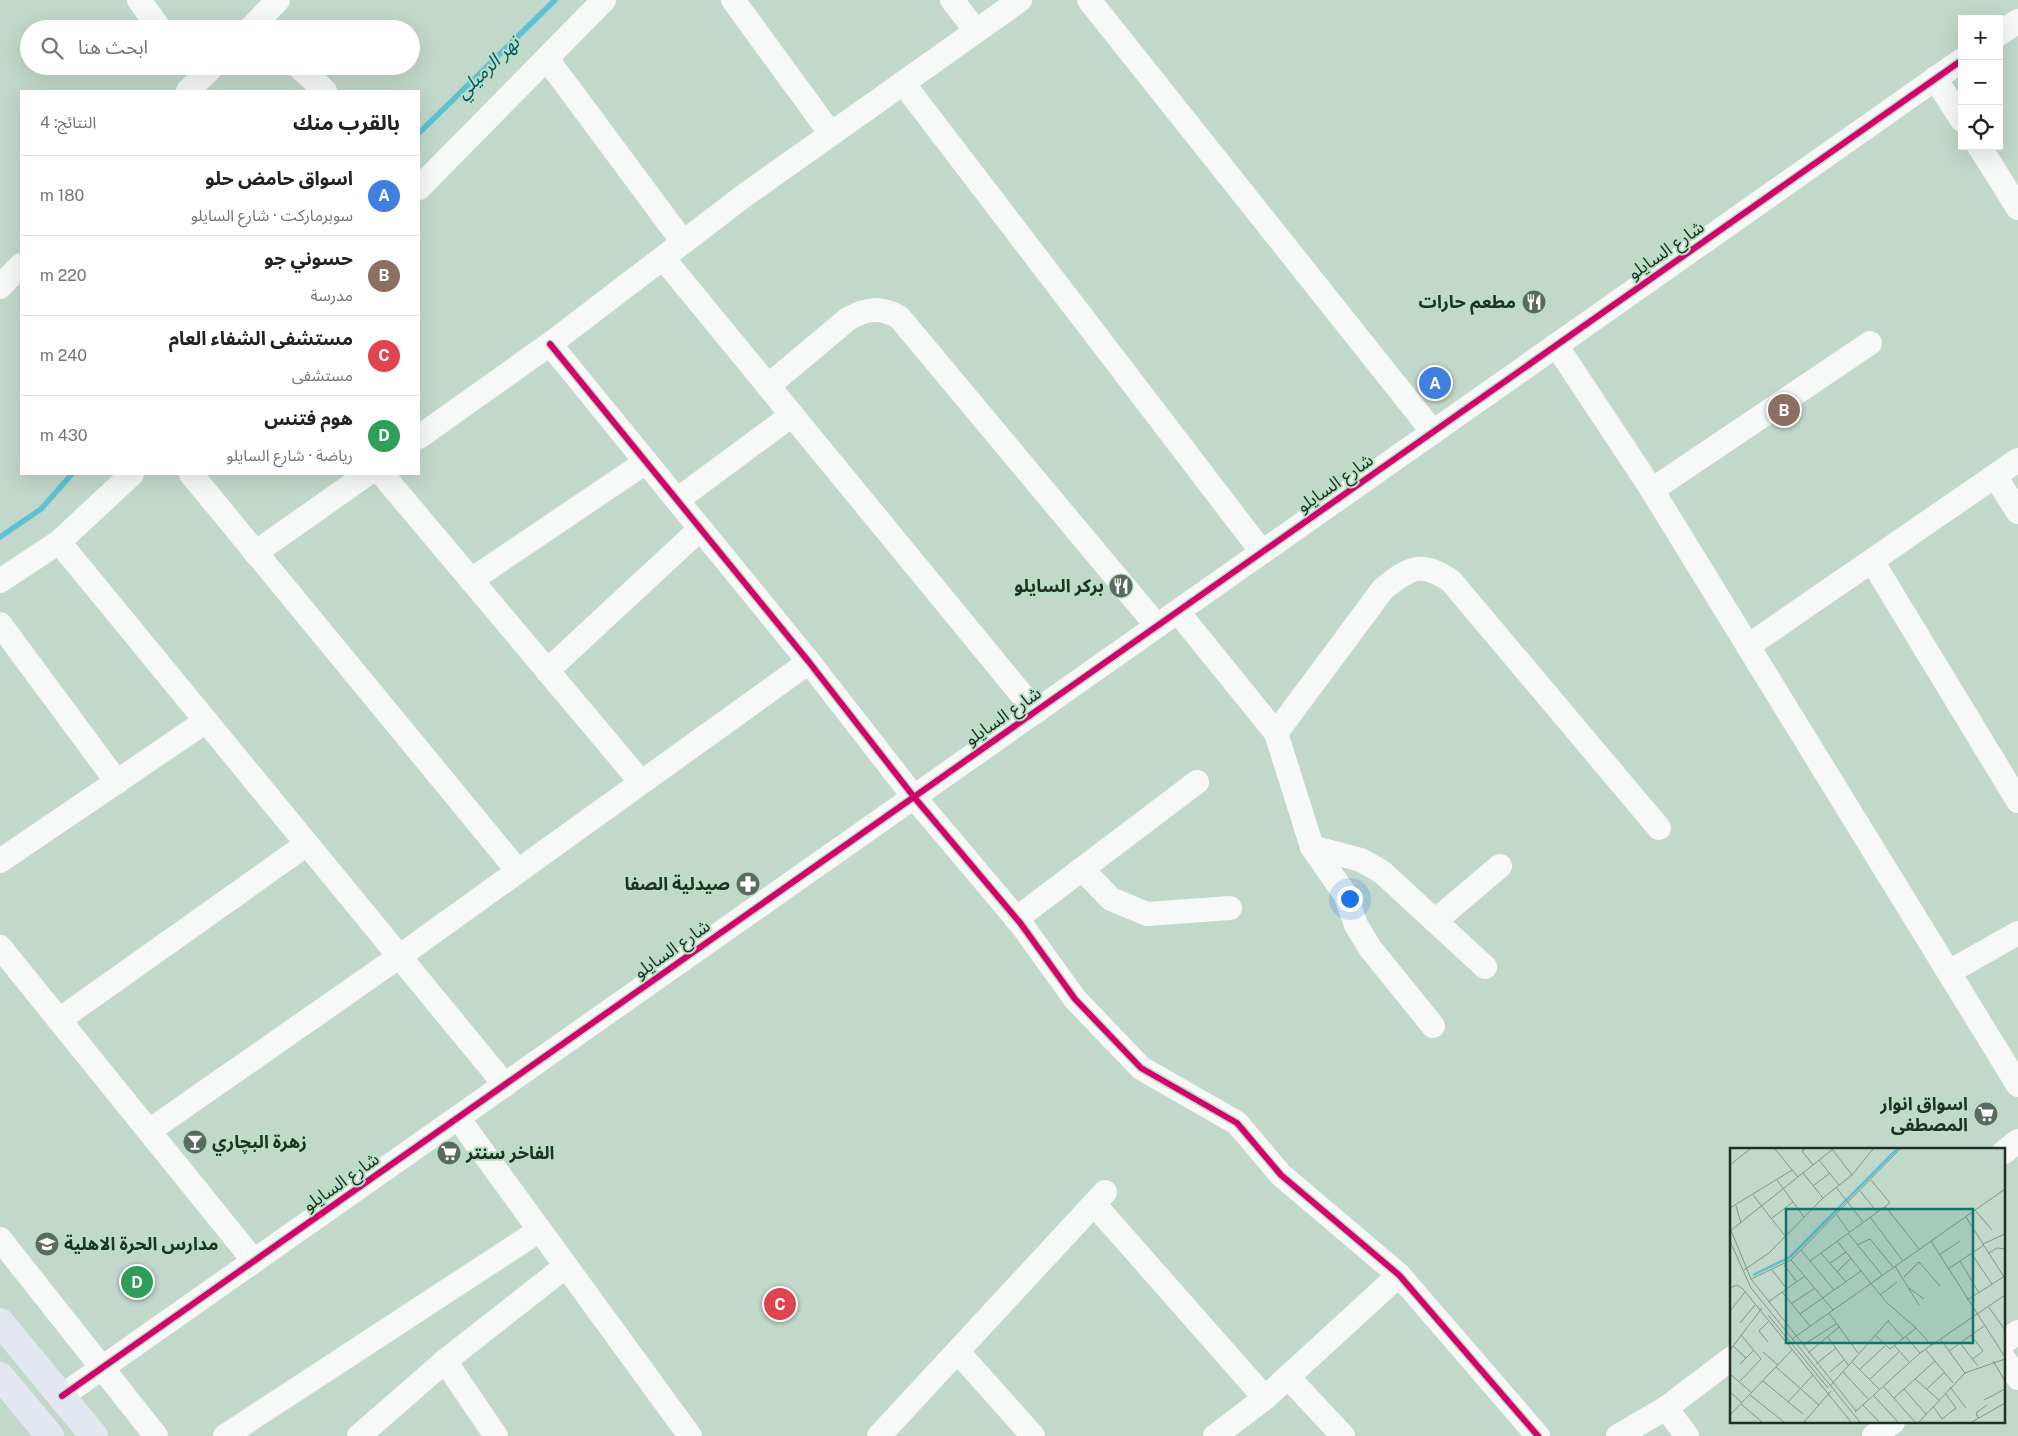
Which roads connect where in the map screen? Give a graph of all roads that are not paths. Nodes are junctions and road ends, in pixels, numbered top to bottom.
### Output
1 (139, 0) edge
2 (278, 0) edge
3 (604, 0) edge
4 (734, 0) edge
5 (952, 0) edge
6 (1020, 0) edge
7 (1089, 0) edge
8 (153, 20) edge
9 (260, 20) edge
10 (2018, 21) edge
11 (976, 31) junction
12 (2003, 31) edge
13 (547, 59) junction
14 (1958, 63) edge
15 (308, 75) edge
16 (1936, 78) junction
17 (903, 83) junction
18 (324, 90) edge
19 (1958, 114) edge
20 (831, 134) junction
21 (1982, 150) edge
22 (420, 187) edge
23 (2018, 208) edge
24 (683, 242) junction
25 (663, 258) junction
26 (20, 266) edge
27 (0, 287) edge
28 (1870, 343) dead end
29 (550, 344) junction
30 (1556, 345) junction
31 (768, 386) junction
32 (792, 415) junction
33 (1433, 432) junction
34 (420, 436) edge
35 (2018, 460) edge
36 (646, 462) junction
37 (131, 475) edge
38 (192, 475) edge
39 (366, 475) edge
40 (383, 475) edge
41 (1994, 476) junction
42 (1652, 490) junction
43 (677, 500) junction
44 (2018, 512) edge
45 (700, 529) junction
46 (59, 542) junction
47 (1262, 552) junction
48 (255, 553) junction
49 (1872, 561) junction
50 (471, 580) junction
51 (0, 582) edge
52 (1178, 612) junction
53 (0, 624) edge
54 (1157, 626) junction
55 (1748, 646) junction
56 (809, 662) junction
57 (548, 671) junction
58 (1036, 712) junction
59 (206, 721) junction
60 (1276, 733) junction
61 (117, 782) junction
62 (641, 782) junction
63 (1197, 782) dead end
64 (914, 797) junction
65 (2018, 801) edge
66 (1659, 828) dead end
67 (307, 844) junction
68 (1312, 847) junction
69 (4, 851) edge
70 (1500, 866) dead end
71 (1082, 869) junction
72 (518, 871) junction
73 (1230, 908) dead end
74 (1016, 919) junction
75 (1435, 921) junction
76 (2018, 933) edge
77 (0, 947) edge
78 (400, 956) junction
79 (1485, 967) dead end
80 (1949, 972) junction
81 (59, 1020) junction
82 (1433, 1026) dead end
83 (505, 1085) junction
84 (2018, 1085) edge
85 (458, 1118) junction
86 (148, 1131) junction
87 (2018, 1142) edge
88 (2006, 1151) edge
89 (540, 1230) junction
90 (0, 1239) edge
91 (254, 1261) junction
92 (566, 1266) junction
93 (1399, 1275) junction
94 (0, 1322) edge
95 (2018, 1332) edge
96 (2006, 1341) edge
97 (958, 1352) junction
98 (1730, 1360) edge
99 (445, 1362) junction
100 (2006, 1362) edge
101 (103, 1368) junction
102 (0, 1376) edge
103 (1288, 1377) junction
104 (2018, 1378) edge
105 (62, 1396) junction
106 (1265, 1398) junction
107 (1666, 1408) junction
108 (1890, 1424) edge
109 (50, 1436) edge
110 (94, 1436) edge
111 (156, 1436) edge
112 (225, 1436) edge
113 (359, 1436) edge
114 (496, 1436) edge
115 (690, 1436) edge
116 (880, 1436) edge
117 (1033, 1436) edge
118 (1214, 1436) edge
119 (1343, 1436) edge
120 (1538, 1436) edge
121 (1618, 1436) edge
122 (1687, 1436) edge
123 (1874, 1436) edge

1 - 8 street
2 - 9 street
3 - 13 street
4 - 20 street
5 - 11 street
6 - 11 street
7 - 33 street
10 - 12 street
11 - 17 street
13 - 22 street
13 - 24 street
14 - 16 street, شارع السايلو
15 - 18 street
16 - 19 street
16 - 30 street, شارع السايلو
17 - 20 street
17 - 47 street
20 - 24 street
21 - 23 street
24 - 25 street
25 - 29 street
25 - 31 street
26 - 27 street
28 - 42 street
29 - 34 street
29 - 36 street
30 - 33 street, شارع السايلو
30 - 42 street
31 - 32 street
31 - 54 street
32 - 43 street
32 - 58 street
33 - 47 street, شارع السايلو
35 - 41 street
36 - 43 street
36 - 50 street
37 - 46 street
38 - 48 street
39 - 48 street
40 - 50 street
41 - 44 street
41 - 49 street
42 - 55 street
43 - 45 street
45 - 56 street
45 - 57 street
46 - 51 street
46 - 59 street
47 - 52 street, شارع السايلو
48 - 72 street
49 - 55 street
49 - 65 street
50 - 57 street
52 - 54 street, شارع السايلو
52 - 60 street
53 - 61 street
54 - 58 street, شارع السايلو
55 - 80 street
56 - 62 street
56 - 64 street
57 - 62 street
58 - 64 street, شارع السايلو
59 - 61 street
59 - 67 street
60 - 66 street
60 - 68 street
61 - 69 street
62 - 72 street
63 - 71 street
64 - 74 street
64 - 83 street, شارع السايلو
67 - 78 street
67 - 81 street
68 - 75 street
68 - 82 street
70 - 75 street
71 - 73 street
71 - 74 street
72 - 78 street
74 - 93 street
75 - 79 street
76 - 80 street
77 - 81 street
78 - 83 street
78 - 86 street
80 - 84 street
81 - 86 street
83 - 85 street, شارع السايلو
85 - 89 street
85 - 91 street, شارع السايلو
86 - 91 street
87 - 88 street
89 - 92 street
89 - 112 street
90 - 101 street
91 - 101 street, شارع السايلو
92 - 99 street
92 - 115 street
93 - 103 street
93 - 120 street
94 - 105 main road
95 - 96 street
97 - 106 street
97 - 116 street
97 - 117 street
98 - 107 street
99 - 113 street
99 - 114 street
100 - 104 street
101 - 105 street, شارع السايلو
101 - 111 street
102 - 109 main road
103 - 106 street
103 - 119 street
105 - 110 main road
106 - 118 street
107 - 121 street
107 - 122 street
108 - 123 street

